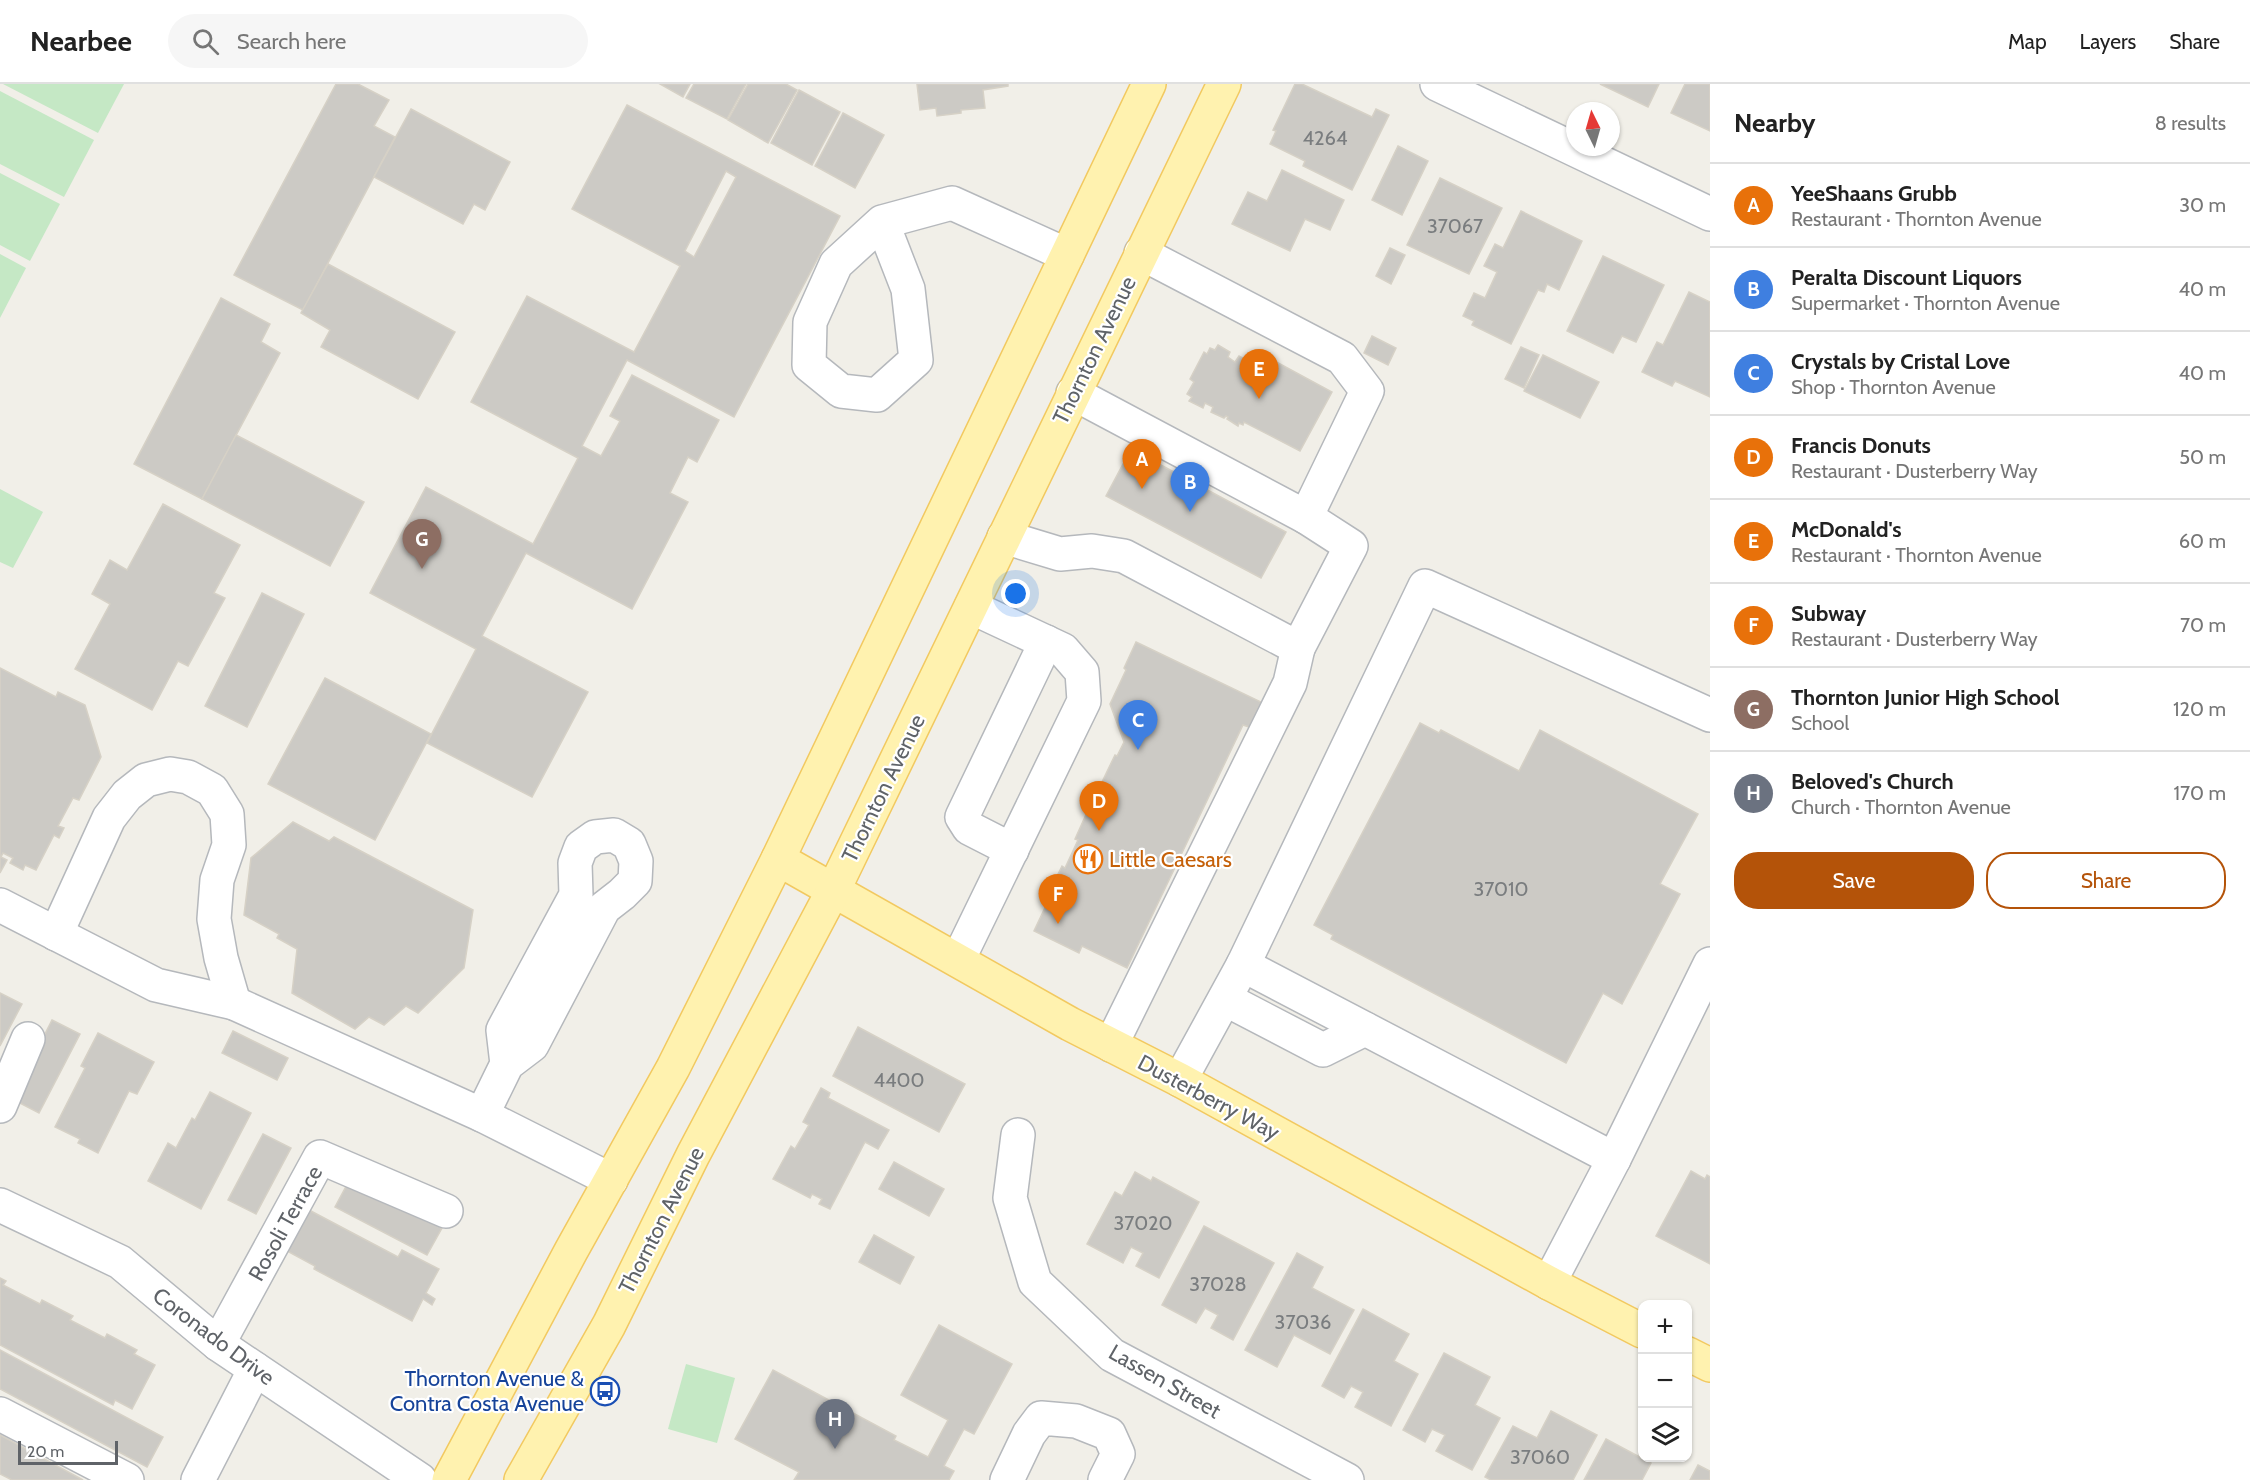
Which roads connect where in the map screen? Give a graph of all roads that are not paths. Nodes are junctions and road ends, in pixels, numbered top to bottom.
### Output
1 (1149, 84) edge
2 (1224, 84) edge
3 (1437, 84) edge
4 (1710, 214) edge
5 (882, 222) junction
6 (1141, 253) junction
7 (1067, 255) junction
8 (1073, 393) junction
9 (1306, 517) junction
10 (1004, 537) junction
11 (971, 606) junction
12 (1046, 642) junction
13 (1298, 648) junction
14 (1710, 715) edge
15 (1012, 850) junction
16 (778, 859) junction
17 (834, 889) junction
18 (0, 905) edge
19 (56, 934) junction
20 (958, 960) junction
21 (1710, 964) edge
22 (1244, 965) junction
23 (1225, 999) junction
24 (234, 1003) junction
25 (1365, 1029) junction
26 (28, 1039) dead end
27 (1111, 1045) junction
28 (507, 1064) junction
29 (1180, 1080) junction
30 (0, 1106) edge
31 (482, 1115) junction
32 (1018, 1135) dead end
33 (1614, 1159) junction
34 (611, 1180) junction
35 (0, 1205) edge
36 (446, 1211) dead end
37 (1549, 1283) junction
38 (1638, 1329) edge
39 (218, 1344) junction
40 (1692, 1356) edge
41 (1710, 1365) edge
42 (255, 1369) junction
43 (0, 1414) edge
44 (128, 1480) edge
45 (198, 1480) edge
46 (420, 1480) edge
47 (449, 1480) edge
48 (521, 1480) edge
49 (1007, 1480) edge
50 (1104, 1480) edge
51 (1347, 1480) edge

1 - 7 main road
2 - 6 main road, Thornton Avenue
3 - 4 street
5 - 5 street
5 - 7 street
6 - 8 main road, Thornton Avenue
6 - 9 street
7 - 16 main road
8 - 9 street
8 - 10 main road, Thornton Avenue
9 - 13 street
10 - 11 main road, Thornton Avenue
10 - 13 street
11 - 12 street
11 - 17 main road, Thornton Avenue
12 - 15 street
12 - 15 street
13 - 27 street
14 - 22 street
15 - 20 street
16 - 17 main road, Dusterberry Way
16 - 34 main road
17 - 20 main road, Dusterberry Way
17 - 48 main road, Thornton Avenue
18 - 19 street
19 - 24 street
19 - 24 street
20 - 27 main road, Dusterberry Way
21 - 33 street
22 - 23 street
22 - 25 street
23 - 25 street
23 - 29 street
24 - 31 street
25 - 33 street
26 - 30 street
27 - 29 main road, Dusterberry Way
28 - 28 street
28 - 31 street
29 - 37 main road, Dusterberry Way
31 - 34 street
32 - 51 street, Lassen Street
33 - 37 street
34 - 47 main road
35 - 39 street, Coronado Drive
36 - 39 street, Rosoli Terrace
37 - 38 main road, Dusterberry Way
39 - 42 street, Coronado Drive
40 - 41 main road
42 - 45 street
42 - 46 street, Coronado Drive
43 - 44 street
49 - 50 street

